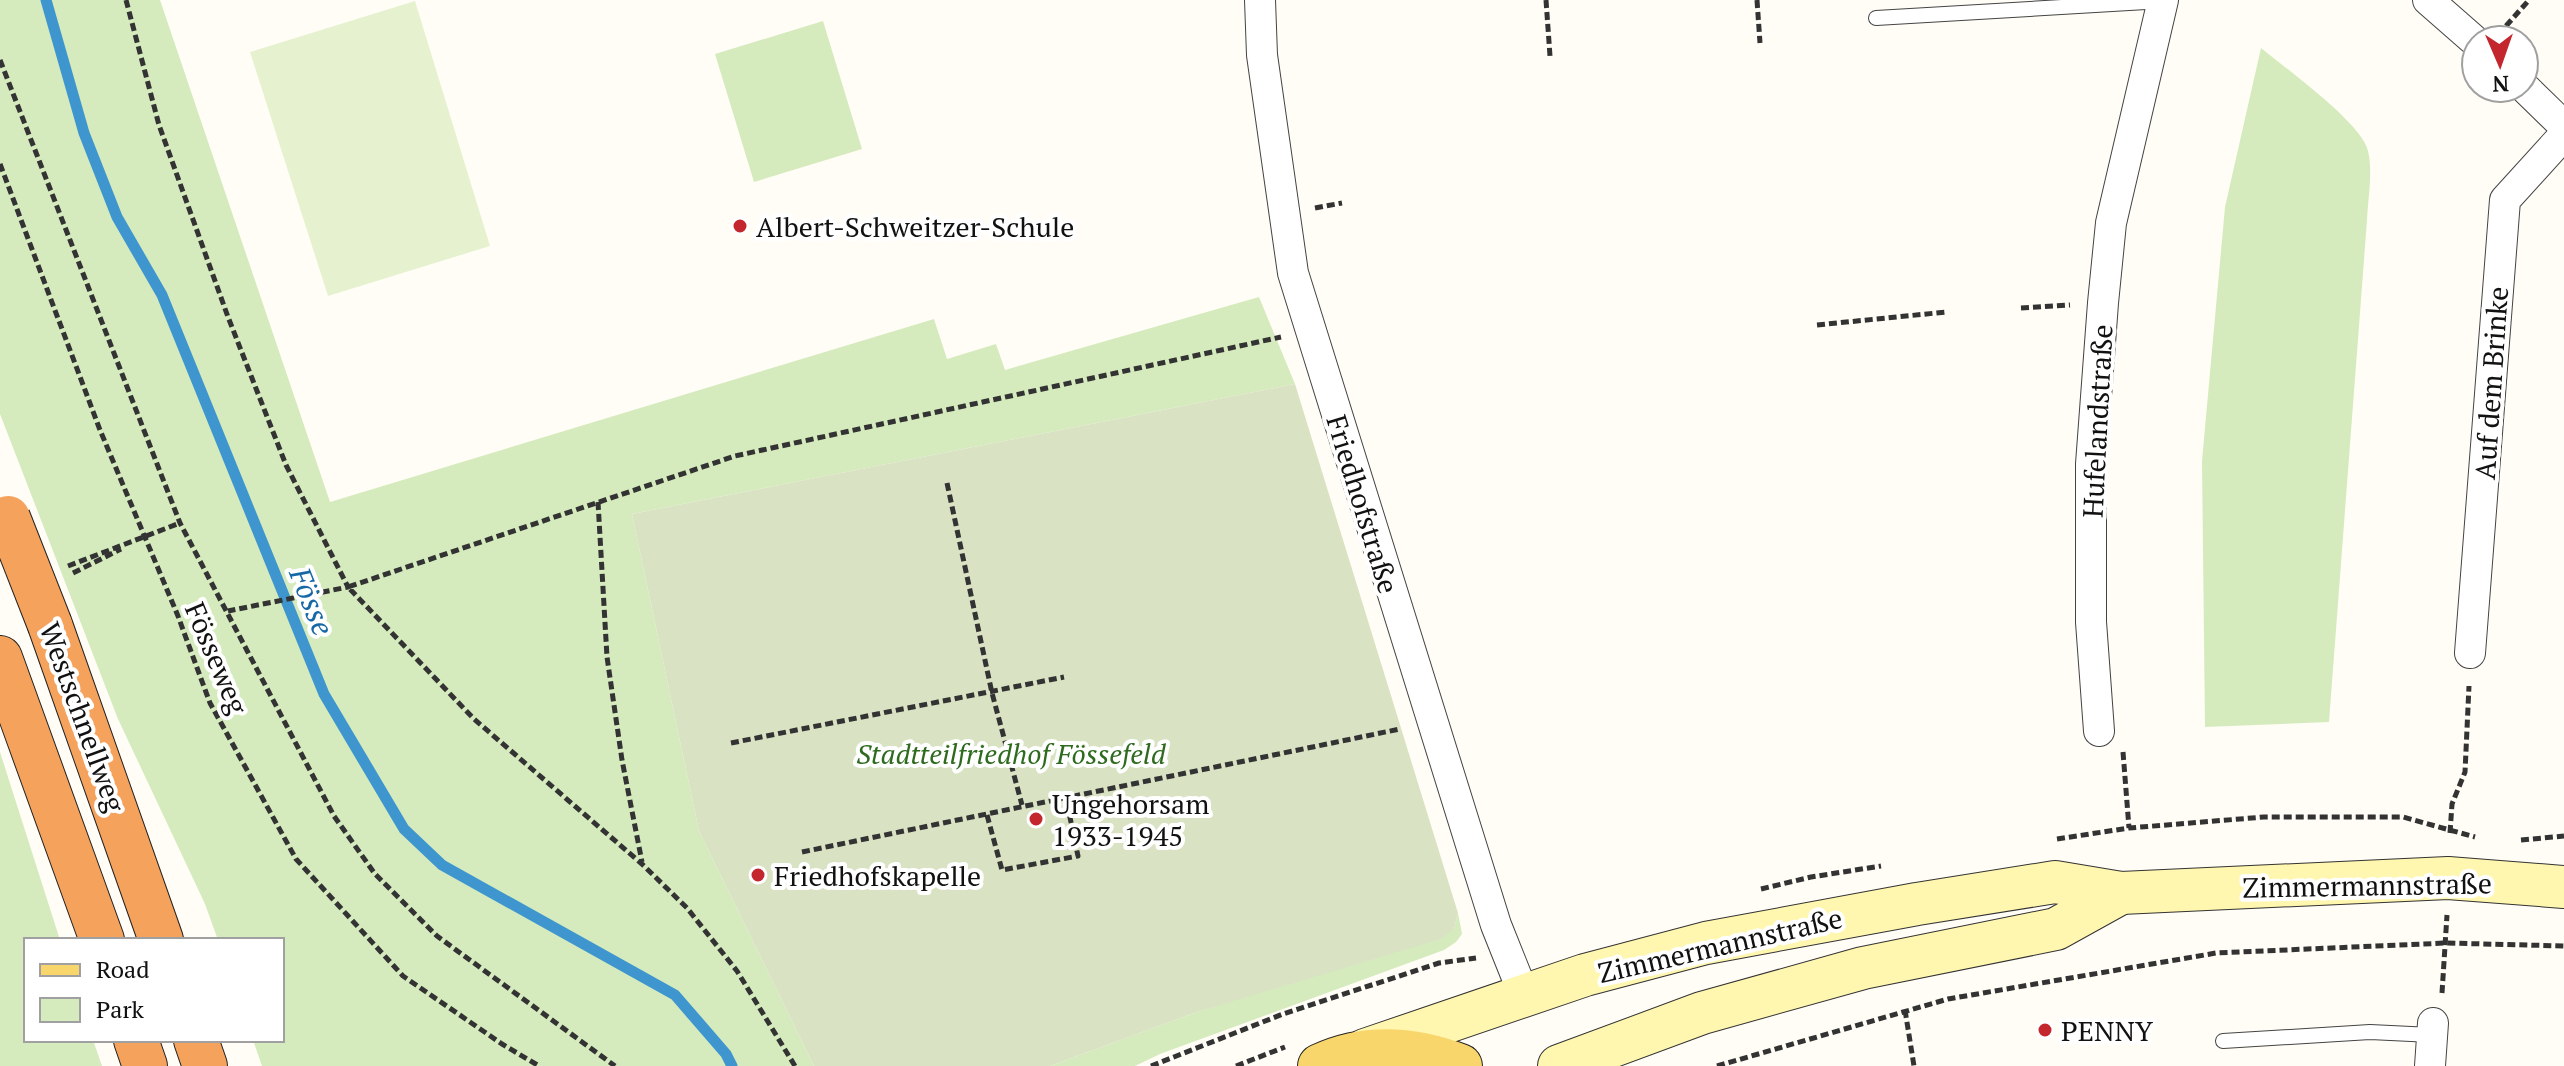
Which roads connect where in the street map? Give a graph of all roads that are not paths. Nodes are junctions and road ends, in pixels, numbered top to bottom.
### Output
1 (1260, 0) edge
2 (2163, 0) edge
3 (2428, 0) edge
4 (1876, 18) dead end
5 (2469, 24) edge
6 (2540, 103) edge
7 (2564, 126) edge
8 (2564, 135) edge
9 (4, 507) edge
10 (2470, 653) dead end
11 (0, 658) edge
12 (2099, 731) road end
13 (2564, 887) edge
14 (2121, 893) junction
15 (101, 938) edge
16 (160, 938) edge
17 (1524, 995) junction
18 (2432, 1029) joint
19 (2223, 1041) dead end
20 (137, 1042) edge
21 (197, 1042) edge
22 (1324, 1064) edge
23 (145, 1066) edge
24 (205, 1066) edge
25 (1460, 1066) edge
26 (1559, 1066) edge
27 (2430, 1066) edge

1 - 17 street, Friedhofstraße
2 - 4 lane
2 - 12 street, Hufelandstraße
3 - 5 street
6 - 7 street
8 - 10 street, Auf dem Brinke
9 - 16 highway, Westschnellweg, bridge
11 - 15 highway, Westschnellweg
13 - 14 main road, Zimmermannstraße
14 - 17 main road, Zimmermannstraße
14 - 26 main road, Zimmermannstraße
17 - 22 main road, Zimmermannstraße
18 - 19 lane
18 - 27 street
20 - 23 highway
21 - 24 highway
22 - 25 main road

